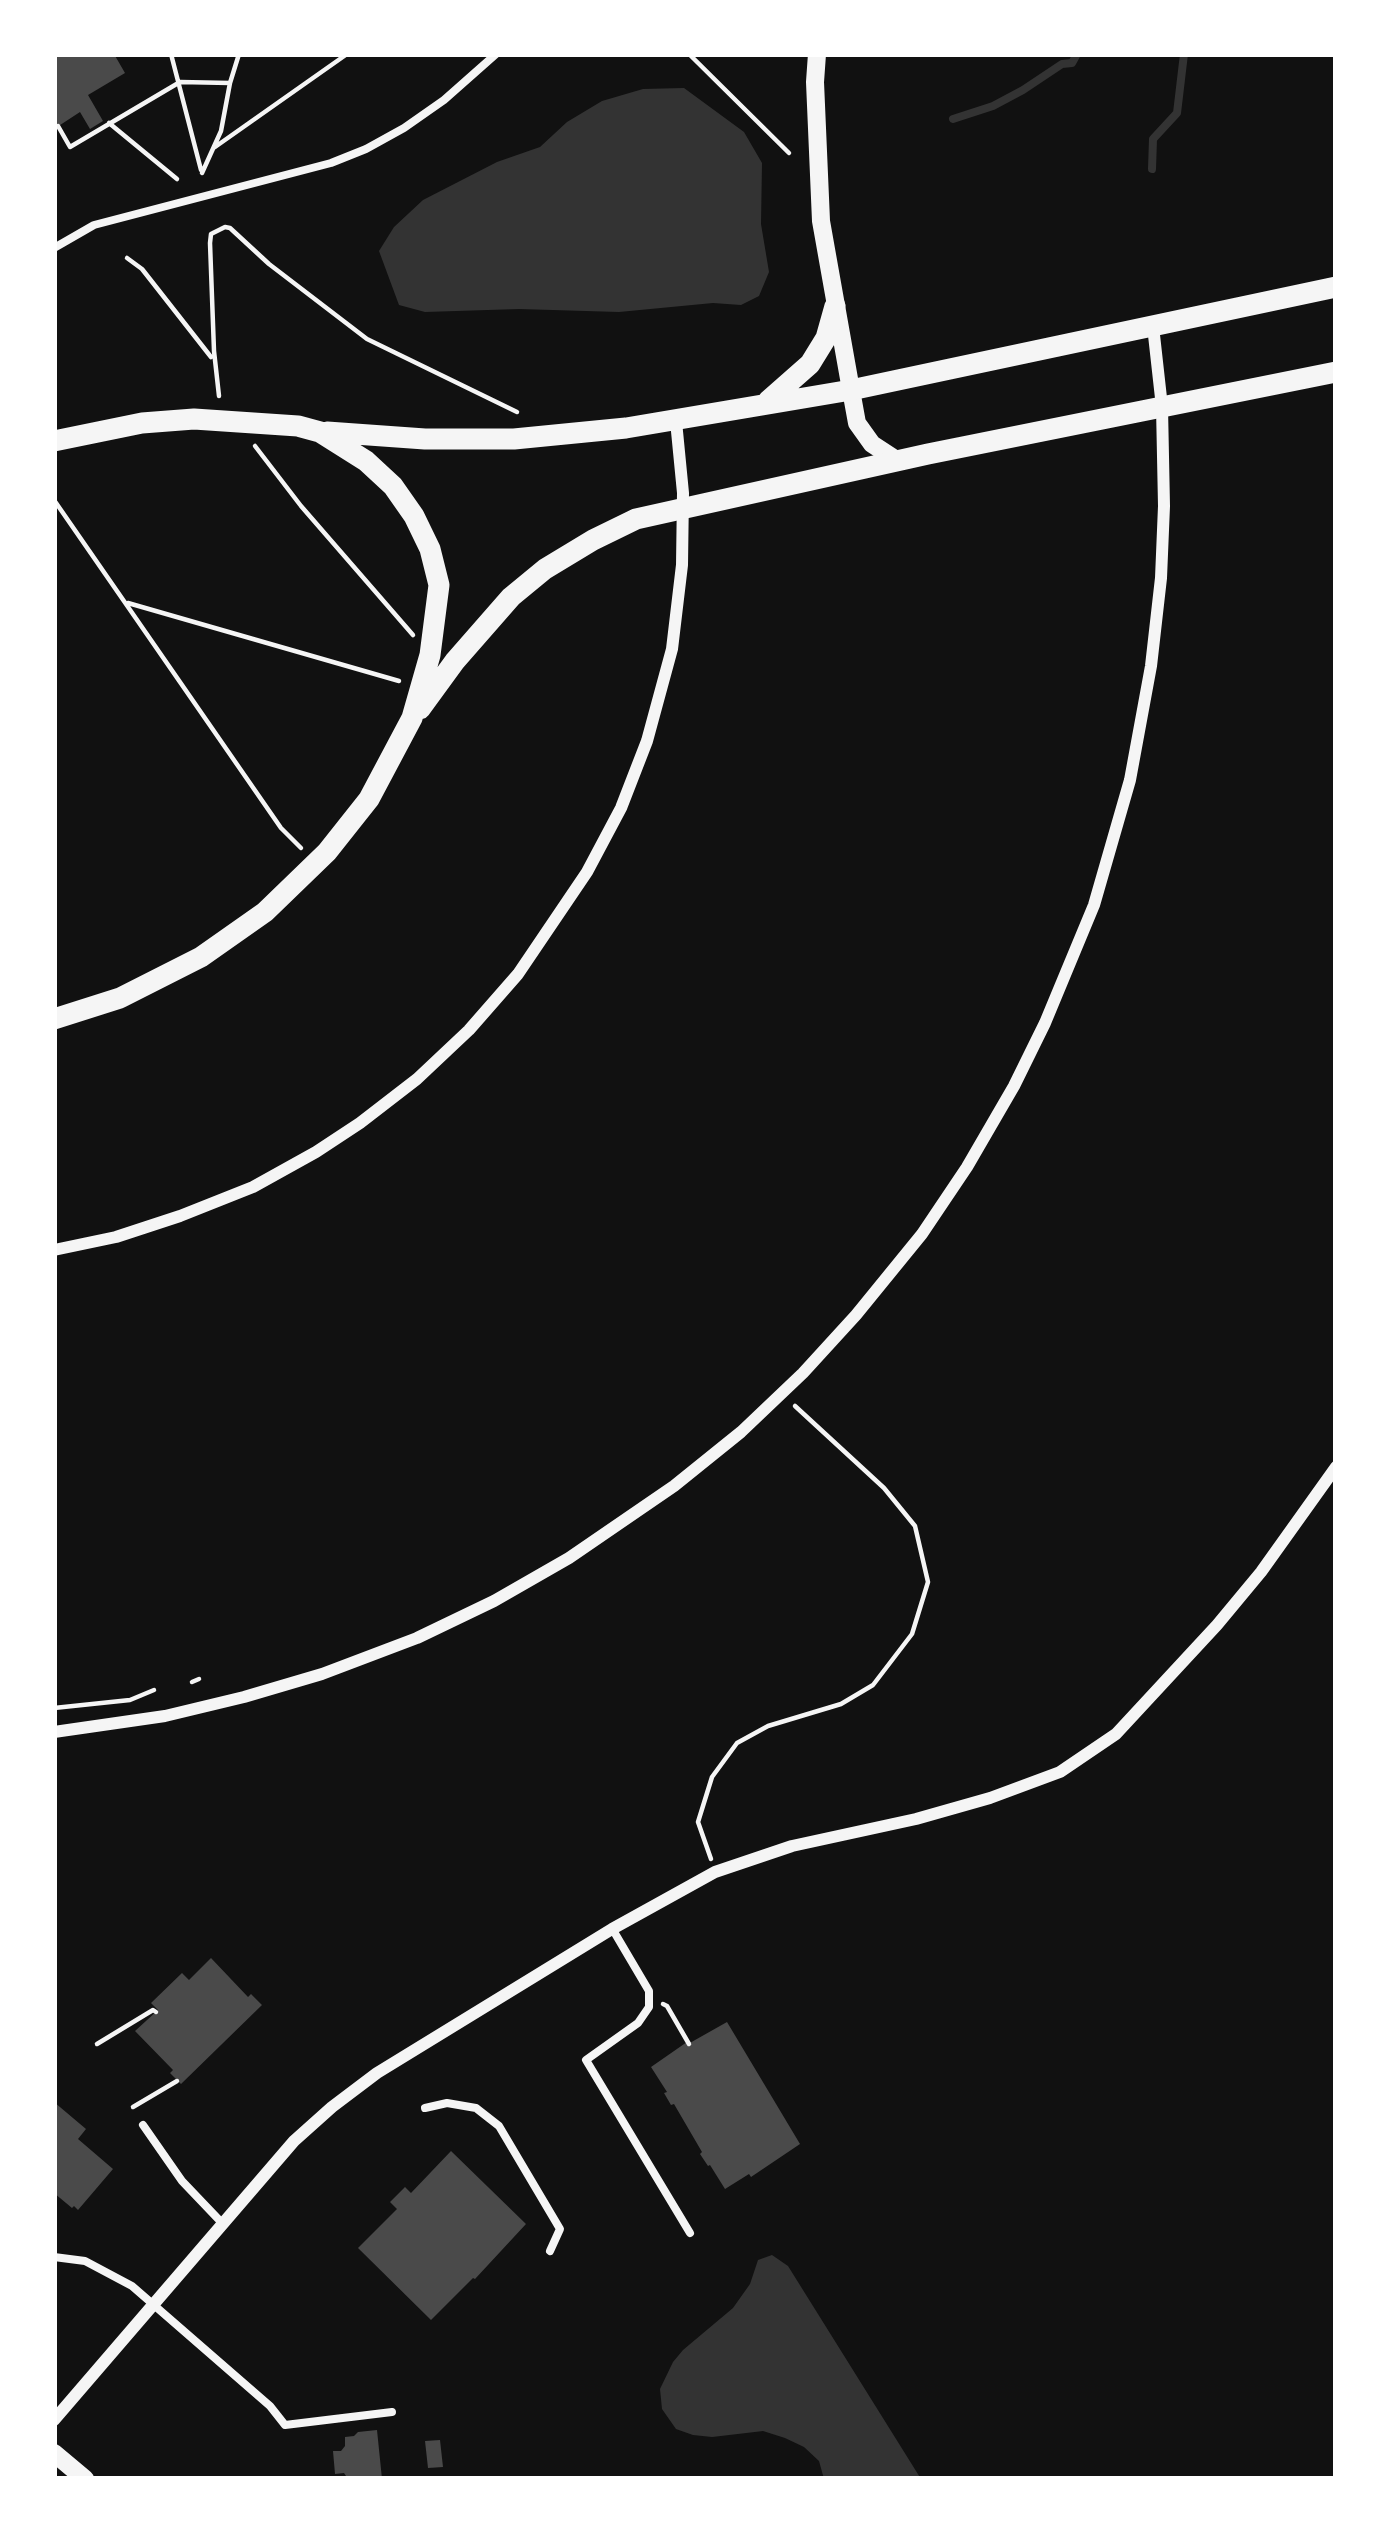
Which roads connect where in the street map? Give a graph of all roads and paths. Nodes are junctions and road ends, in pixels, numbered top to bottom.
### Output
1 (171, 54) edge
2 (239, 54) edge
3 (347, 54) edge
4 (496, 54) edge
5 (689, 54) edge
6 (818, 54) edge
7 (180, 82) junction
8 (230, 83) junction
9 (110, 123) junction
10 (58, 126) dead end
11 (215, 147) junction
12 (789, 153) dead end
13 (176, 179) dead end
14 (54, 248) edge
15 (127, 258) dead end
16 (1336, 287) edge
17 (835, 306) junction
18 (1153, 326) junction
19 (215, 362) junction
20 (1336, 372) edge
21 (851, 390) junction
22 (219, 396) dead end
23 (763, 405) junction
24 (1162, 407) junction
25 (517, 412) dead end
26 (676, 421) junction
27 (320, 432) junction
28 (251, 437) dead end
29 (54, 441) edge
30 (898, 461) junction
31 (54, 500) edge
32 (683, 508) junction
33 (128, 603) junction
34 (421, 645) dead end
35 (408, 684) dead end
36 (412, 718) junction
37 (301, 848) dead end
38 (54, 1018) edge
39 (54, 1250) edge
40 (782, 1394) junction
41 (1336, 1467) edge
42 (154, 1690) dead end
43 (54, 1708) edge
44 (54, 1732) edge
45 (715, 1872) junction
46 (612, 1929) junction
47 (650, 2000) junction
48 (156, 2012) dead end
49 (97, 2044) dead end
50 (689, 2044) dead end
51 (177, 2080) dead end
52 (133, 2107) dead end
53 (425, 2108) dead end
54 (143, 2125) dead end
55 (223, 2224) junction
56 (689, 2233) dead end
57 (550, 2251) dead end
58 (54, 2257) edge
59 (154, 2304) junction
60 (392, 2412) dead end
61 (54, 2420) edge
62 (54, 2453) edge
63 (85, 2479) edge

1 - 7 path
2 - 8 path
3 - 11 path
4 - 14 lane
5 - 12 path
6 - 17 street
7 - 8 path
7 - 9 path
7 - 11 path
8 - 11 path
9 - 10 path
9 - 13 path
15 - 19 path
16 - 18 main road
17 - 21 street
17 - 23 main road
18 - 21 main road
18 - 24 street
19 - 22 path
19 - 25 path
20 - 24 main road
21 - 23 main road
21 - 30 street
23 - 26 main road
24 - 30 main road
24 - 40 street
26 - 27 main road
26 - 32 street
27 - 29 main road
27 - 36 main road
28 - 34 path
30 - 32 main road
31 - 33 path
32 - 36 main road
32 - 39 street
33 - 35 path
33 - 37 path
36 - 38 main road
40 - 44 street
40 - 45 path
41 - 45 street
42 - 43 path
45 - 46 street
46 - 47 lane
46 - 55 street
47 - 50 path
47 - 56 lane
48 - 49 path
51 - 52 path
53 - 57 lane
54 - 55 lane
55 - 59 street
58 - 59 lane
59 - 60 lane
59 - 61 street
62 - 63 street

